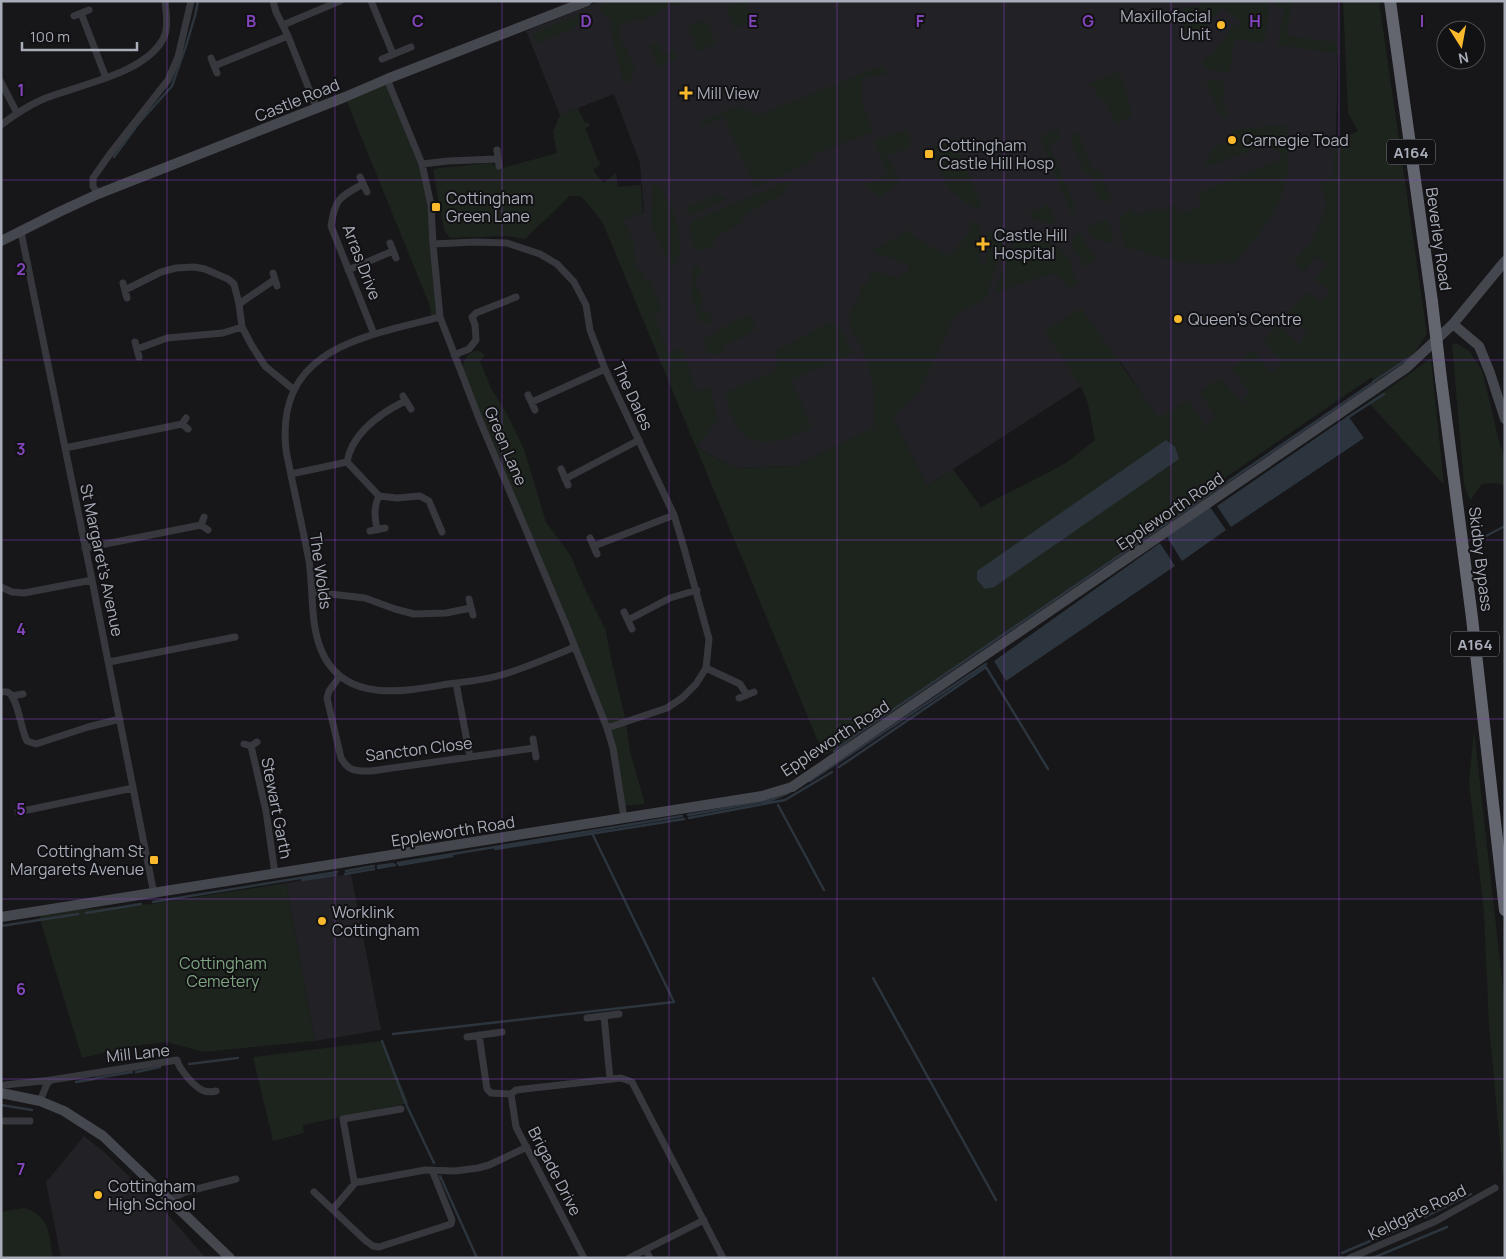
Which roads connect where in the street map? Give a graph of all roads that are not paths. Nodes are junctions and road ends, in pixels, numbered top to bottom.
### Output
1 (165, 1) edge
2 (191, 1) edge
3 (273, 1) edge
4 (340, 1) edge
5 (371, 1) edge
6 (587, 1) edge
7 (1390, 1) edge
8 (89, 10) dead end
9 (283, 25) junction
10 (288, 36) junction
11 (411, 47) dead end
12 (393, 54) junction
13 (210, 58) dead end
14 (382, 59) dead end
15 (214, 66) junction
16 (217, 74) dead end
17 (106, 78) junction
18 (387, 79) junction
19 (1, 82) edge
20 (317, 109) junction
21 (17, 113) junction
22 (1, 125) edge
23 (498, 150) dead end
24 (422, 164) junction
25 (367, 192) dead end
26 (98, 194) junction
27 (21, 232) junction
28 (1, 241) edge
29 (390, 243) dead end
30 (432, 244) junction
31 (393, 251) junction
32 (396, 258) dead end
33 (1505, 261) edge
34 (348, 270) junction
35 (275, 280) dead end
36 (516, 297) dead end
37 (128, 298) dead end
38 (1432, 302) joint
39 (239, 304) junction
40 (440, 317) junction
41 (1453, 324) junction
42 (242, 327) junction
43 (374, 334) junction
44 (137, 349) dead end
45 (454, 355) junction
46 (605, 368) junction
47 (293, 389) junction
48 (528, 395) dead end
49 (532, 402) junction
50 (411, 409) dead end
51 (535, 410) dead end
52 (1505, 419) edge
53 (185, 424) dead end
54 (639, 440) junction
55 (64, 448) junction
56 (347, 462) junction
57 (561, 469) dead end
58 (291, 474) junction
59 (379, 496) junction
60 (674, 515) junction
61 (204, 517) dead end
62 (201, 525) junction
63 (443, 526) dead end
64 (385, 528) dead end
65 (208, 530) dead end
66 (590, 538) dead end
67 (594, 546) junction
68 (85, 548) junction
69 (597, 554) dead end
70 (92, 580) junction
71 (1, 587) edge
72 (696, 590) junction
73 (313, 592) junction
74 (469, 598) dead end
75 (624, 612) dead end
76 (628, 620) junction
77 (632, 629) dead end
78 (235, 636) dead end
79 (575, 647) junction
80 (109, 662) junction
81 (706, 668) junction
82 (340, 676) junction
83 (456, 683) junction
84 (1, 692) edge
85 (24, 694) dead end
86 (12, 696) junction
87 (739, 698) dead end
88 (120, 719) junction
89 (607, 728) junction
90 (533, 739) dead end
91 (251, 744) dead end
92 (534, 748) junction
93 (470, 757) junction
94 (536, 757) dead end
95 (133, 788) junction
96 (18, 812) dead end
97 (624, 818) junction
98 (276, 874) junction
99 (154, 894) junction
100 (1505, 910) edge
101 (1, 917) edge
102 (619, 1014) dead end
103 (604, 1016) junction
104 (587, 1018) dead end
105 (502, 1032) dead end
106 (478, 1035) junction
107 (467, 1036) dead end
108 (51, 1080) junction
109 (610, 1080) junction
110 (3, 1089) edge
111 (216, 1092) dead end
112 (511, 1094) junction
113 (40, 1101) junction
114 (401, 1110) dead end
115 (1, 1121) edge
116 (30, 1121) dead end
117 (527, 1147) junction
118 (432, 1170) junction
119 (236, 1179) dead end
120 (356, 1182) junction
121 (1495, 1188) dead end
122 (314, 1192) dead end
123 (170, 1200) junction
124 (333, 1209) junction
125 (704, 1220) junction
126 (646, 1250) junction
127 (230, 1258) edge
128 (584, 1258) edge
129 (629, 1258) edge
130 (650, 1258) edge
131 (723, 1258) edge
132 (1350, 1258) edge

1 - 17 street
2 - 26 street
3 - 9 street
4 - 9 street
5 - 12 street
6 - 18 street, Castle Road
7 - 38 highway, Beverley Road / A164
8 - 17 street
9 - 10 street
10 - 15 street
10 - 20 street
11 - 12 street
12 - 14 street
13 - 15 street
15 - 16 street
17 - 21 street
18 - 20 street, Castle Road
18 - 24 street, Green Lane
19 - 21 street
20 - 26 street, Castle Road
21 - 22 street
23 - 24 street
24 - 30 street, Green Lane
25 - 34 street, Arras Drive
26 - 27 street, Castle Road
27 - 28 street, Castle Road
27 - 55 street, St Margaret's Avenue
29 - 31 street
30 - 40 street, Green Lane
30 - 46 street, The Dales
31 - 32 street
31 - 34 street
33 - 41 street, Eppleworth Road
34 - 43 street, Arras Drive
35 - 39 street
36 - 45 street
37 - 39 street
38 - 100 highway, Skidby Bypass / A164, bridge
39 - 42 street
40 - 43 street, The Wolds
40 - 45 street, Green Lane
41 - 52 street
41 - 97 street, Eppleworth Road
42 - 44 street
42 - 47 street
43 - 47 street, The Wolds
45 - 79 street, Green Lane
46 - 49 street
46 - 54 street, The Dales
47 - 58 street, The Wolds
48 - 49 street
49 - 51 street
50 - 56 street
53 - 55 street
54 - 57 street
54 - 60 street, The Dales
55 - 68 street, St Margaret's Avenue
56 - 58 street
56 - 59 street
58 - 73 street, The Wolds
59 - 63 street
59 - 64 street
60 - 67 street
60 - 72 street, The Dales
61 - 62 street
62 - 65 street
62 - 68 street
66 - 67 street
67 - 69 street
68 - 70 street, St Margaret's Avenue
70 - 71 street
70 - 80 street, St Margaret's Avenue
72 - 76 street
72 - 81 street, The Dales
73 - 74 street
73 - 82 street, The Wolds
75 - 76 street
76 - 77 street
78 - 80 street
79 - 83 street, The Wolds
79 - 89 street, Green Lane
80 - 88 street, St Margaret's Avenue
81 - 87 street
81 - 89 street, The Dales
82 - 83 street, The Wolds
82 - 93 street, Sancton Close
83 - 93 street
84 - 86 street
85 - 86 street
86 - 88 street
88 - 95 street, St Margaret's Avenue
89 - 97 street, Green Lane
90 - 92 street
91 - 98 street, Stewart Garth
92 - 93 street, Sancton Close
92 - 94 street
95 - 96 street
95 - 99 street, St Margaret's Avenue
97 - 98 street, Eppleworth Road
98 - 99 street, Eppleworth Road
99 - 101 street, Eppleworth Road
102 - 103 street
103 - 104 street
103 - 109 street
105 - 106 street
106 - 107 street
106 - 112 street
108 - 110 street, Mill Lane
108 - 111 street, Mill Lane
108 - 113 street
109 - 112 street
109 - 125 street
110 - 113 street
112 - 117 street, Brigade Drive
113 - 123 street
114 - 120 street
115 - 116 street
117 - 118 street
117 - 128 street, Brigade Drive
118 - 120 street
118 - 124 street
119 - 123 street
120 - 124 street
121 - 132 street, Keldgate Road
122 - 124 street
123 - 127 street
125 - 126 street
125 - 131 street
126 - 129 street
126 - 130 street

